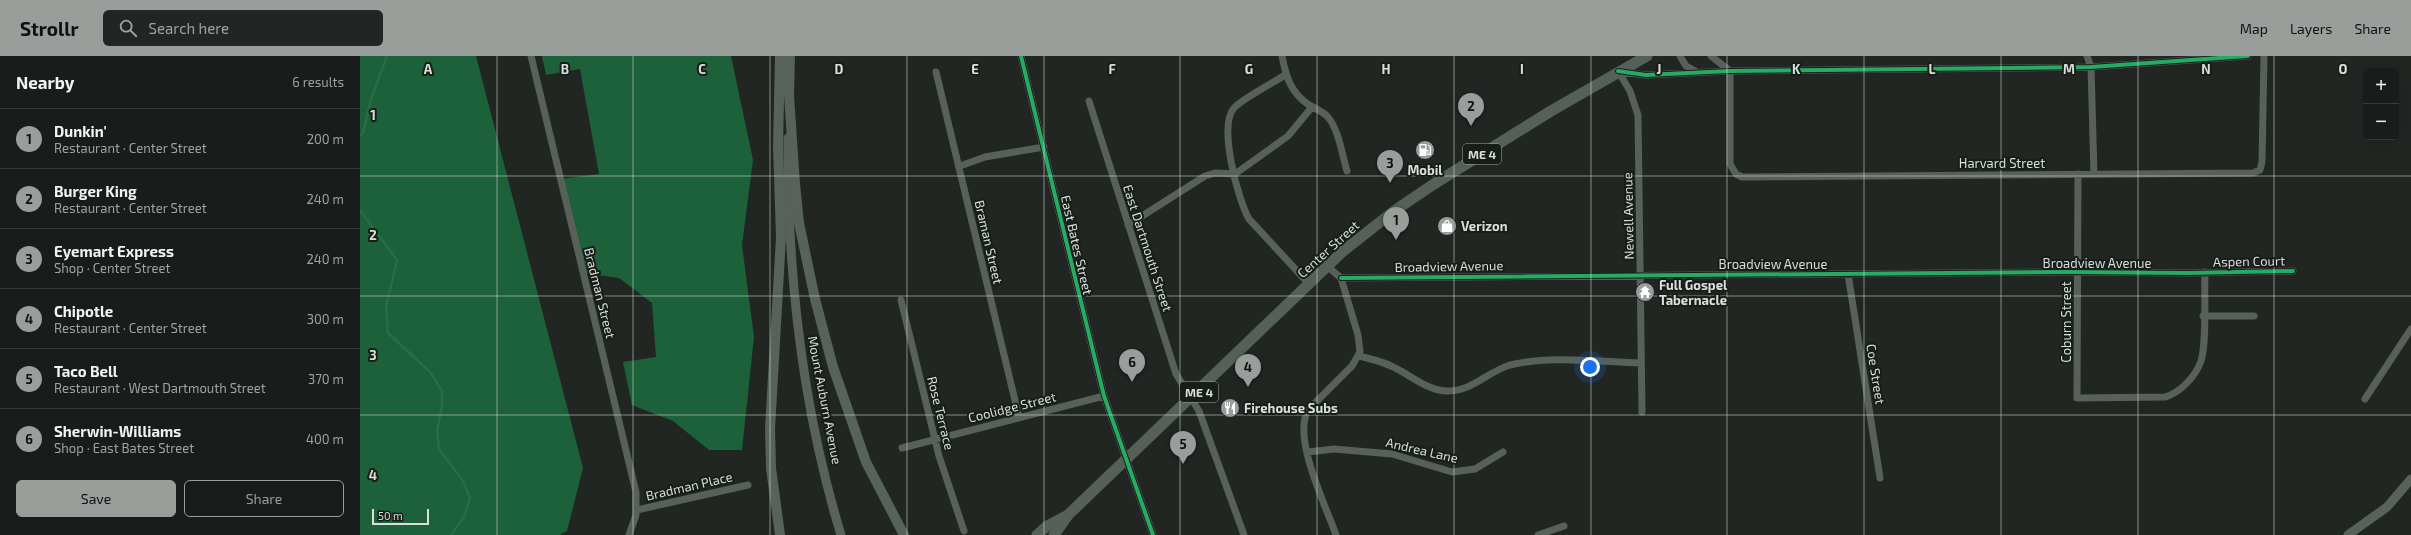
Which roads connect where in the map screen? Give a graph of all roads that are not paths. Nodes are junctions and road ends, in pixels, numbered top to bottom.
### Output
1 (531, 56) edge
2 (780, 56) edge
3 (790, 56) edge
4 (1021, 56) edge
5 (1282, 56) edge
6 (1647, 56) edge
7 (1680, 56) edge
8 (1711, 56) edge
9 (2087, 56) edge
10 (2248, 56) edge
11 (2264, 56) edge
12 (2091, 67) junction
13 (1618, 71) junction
14 (1730, 71) junction
15 (936, 72) dead end
16 (1699, 73) junction
17 (1285, 75) junction
18 (789, 95) junction
19 (1089, 101) dead end
20 (1312, 107) junction
21 (1044, 147) junction
22 (960, 166) junction
23 (1347, 171) dead end
24 (1235, 174) junction
25 (2078, 174) junction
26 (2094, 174) junction
27 (780, 206) junction
28 (1128, 225) junction
29 (1328, 267) junction
30 (792, 268) junction
31 (2293, 271) dead end
32 (2078, 272) junction
33 (2205, 272) junction
34 (1848, 274) junction
35 (1641, 276) junction
36 (1341, 278) junction
37 (1310, 285) junction
38 (901, 300) dead end
39 (2203, 316) junction
40 (2254, 316) dead end
41 (2411, 330) edge
42 (1359, 356) junction
43 (1641, 363) junction
44 (1104, 396) junction
45 (1191, 399) junction
46 (2365, 399) dead end
47 (1642, 412) dead end
48 (1019, 417) junction
49 (935, 439) junction
50 (902, 448) dead end
51 (1308, 452) junction
52 (1503, 452) dead end
53 (1127, 460) junction
54 (1880, 478) dead end
55 (2411, 479) edge
56 (748, 485) dead end
57 (637, 510) junction
58 (1068, 515) junction
59 (1564, 526) dead end
60 (964, 531) dead end
61 (629, 535) edge
62 (780, 535) edge
63 (841, 535) edge
64 (904, 535) edge
65 (1037, 535) edge
66 (1054, 535) edge
67 (1153, 535) edge
68 (1244, 535) edge
69 (1336, 535) edge
70 (1538, 535) edge
71 (2348, 535) edge

1 - 57 street, Bradman Street
2 - 27 main road, Mount Auburn Avenue
3 - 18 main road, Mount Auburn Avenue
4 - 21 street, East Bates Street
5 - 17 street
6 - 13 highway, Center Street / ME 4
7 - 16 street
8 - 14 street
9 - 12 street
10 - 12 street
11 - 26 street, Harvard Street
12 - 14 street
12 - 26 street
13 - 16 street
13 - 29 highway, Center Street / ME 4
13 - 35 street, Newell Avenue
14 - 16 street
14 - 25 street, Harvard Street
15 - 22 street, Braman Street
17 - 20 street
17 - 24 street
18 - 30 main road, Mount Auburn Avenue
18 - 64 main road
19 - 28 street, East Dartmouth Street
20 - 23 street
20 - 24 street
21 - 22 street
21 - 44 street, East Bates Street
22 - 48 street, Braman Street
24 - 28 street
24 - 37 street
25 - 26 street, Harvard Street
25 - 32 street, Coburn Street
27 - 30 main road, Mount Auburn Avenue
27 - 62 main road
28 - 45 street, East Dartmouth Street
29 - 36 street
29 - 37 highway, Center Street / ME 4
30 - 63 main road, Mount Auburn Avenue
31 - 33 street, Aspen Court
32 - 33 street, Broadview Avenue
32 - 34 street, Broadview Avenue
32 - 39 street, Coburn Street
33 - 39 street
34 - 35 street, Broadview Avenue
34 - 54 street, Coe Street
35 - 36 street, Broadview Avenue
35 - 43 street, Newell Avenue
36 - 42 street
37 - 45 highway, Center Street / ME 4
38 - 49 street, Rose Terrace
39 - 40 street
41 - 46 street
42 - 43 street
42 - 51 street
43 - 47 street, Newell Avenue
44 - 48 street, Coolidge Street
44 - 53 street, East Bates Street
45 - 53 highway, Center Street / ME 4
45 - 68 street, East Dartmouth Street
48 - 49 street, Coolidge Street
49 - 50 street, Coolidge Street
49 - 60 street, Rose Terrace
51 - 52 street, Andrea Lane
51 - 69 street
53 - 58 highway, Center Street / ME 4
53 - 67 street, East Bates Street
55 - 71 main road
56 - 57 street, Bradman Place
57 - 61 street, Bradman Street
58 - 65 highway, Center Street / ME 4
58 - 66 highway, Center Street / ME 4
59 - 70 street

